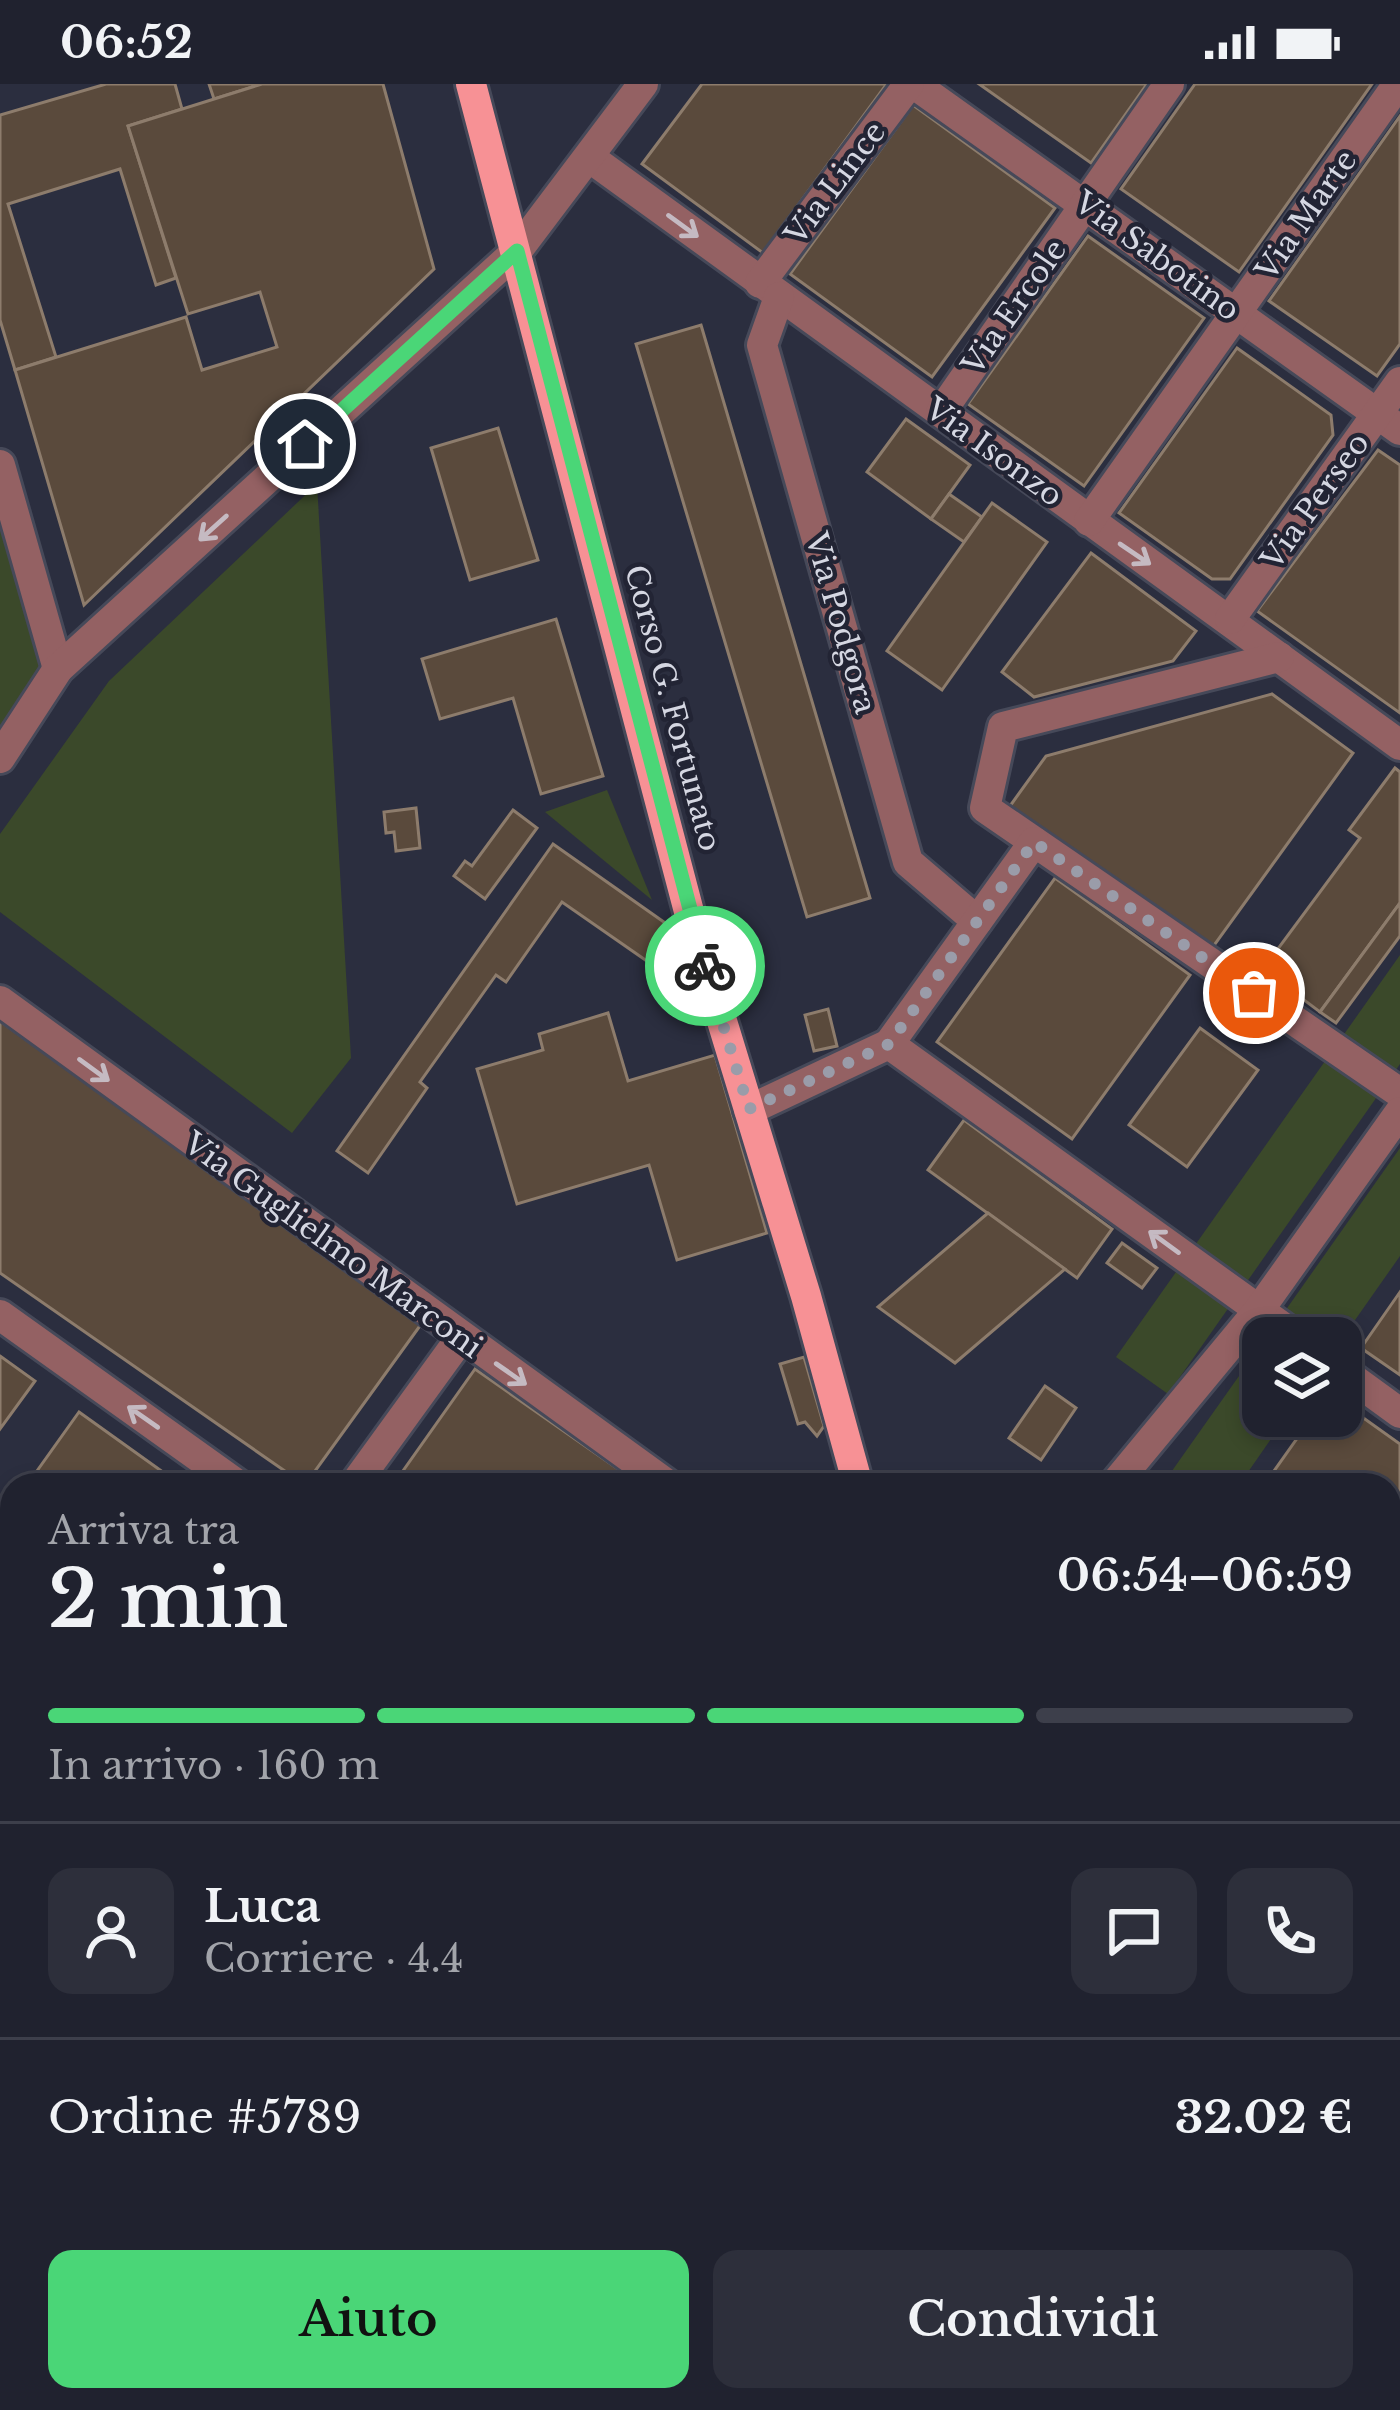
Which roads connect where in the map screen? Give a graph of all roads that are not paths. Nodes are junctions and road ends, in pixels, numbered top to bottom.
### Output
1 (471, 84) edge
2 (643, 84) edge
3 (912, 84) edge
4 (1169, 84) edge
5 (1398, 84) edge
6 (589, 157) junction
7 (1085, 204) junction
8 (517, 251) junction
9 (770, 290) junction
10 (1236, 313) junction
11 (1400, 382) edge
12 (940, 412) junction
13 (1389, 422) edge
14 (0, 465) edge
15 (1088, 521) junction
16 (1230, 619) junction
17 (1279, 657) junction
18 (58, 669) junction
19 (1400, 745) edge
20 (0, 758) edge
21 (1034, 842) junction
22 (977, 921) junction
23 (0, 1001) edge
24 (889, 1044) junction
25 (1400, 1093) edge
26 (749, 1109) junction
27 (1400, 1112) edge
28 (1259, 1310) junction
29 (0, 1315) edge
30 (1269, 1317) edge
31 (460, 1339) junction
32 (1362, 1385) edge
33 (1400, 1413) edge
34 (221, 1473) edge
35 (363, 1473) edge
36 (651, 1473) edge
37 (855, 1473) edge
38 (1124, 1473) edge

1 - 8 main road, Corso G. Fortunato
2 - 6 street
3 - 7 street, Via Sabotino
3 - 9 street, Via Lince
4 - 7 street, Via Ercole
5 - 10 street, Via Marte
6 - 8 street
6 -> 9 street, Via Isonzo
7 - 10 street, Via Sabotino
7 - 12 street, Via Ercole
8 -> 18 street
8 - 26 main road, Corso G. Fortunato
9 - 12 street, Via Isonzo
9 - 22 street, Via Podgora
10 - 13 street, Via Sabotino
10 - 15 street, Via Marte
11 - 13 street, Via Perseo
12 - 15 street, Via Isonzo
13 - 16 street, Via Perseo
14 - 18 street
15 -> 16 street, Via Isonzo
16 - 17 street, Via Isonzo
17 - 19 street, Via Isonzo
17 - 21 street
18 - 20 street
21 - 22 street
21 - 25 street
22 - 24 street
23 -> 31 street, Via Guglielmo Marconi
24 - 26 street
28 -> 24 street
26 - 37 main road, Corso G. Fortunato
27 - 28 street
28 - 30 street
28 - 38 street
34 -> 29 street
31 - 35 street
31 -> 36 street, Via Guglielmo Marconi
32 - 33 street

